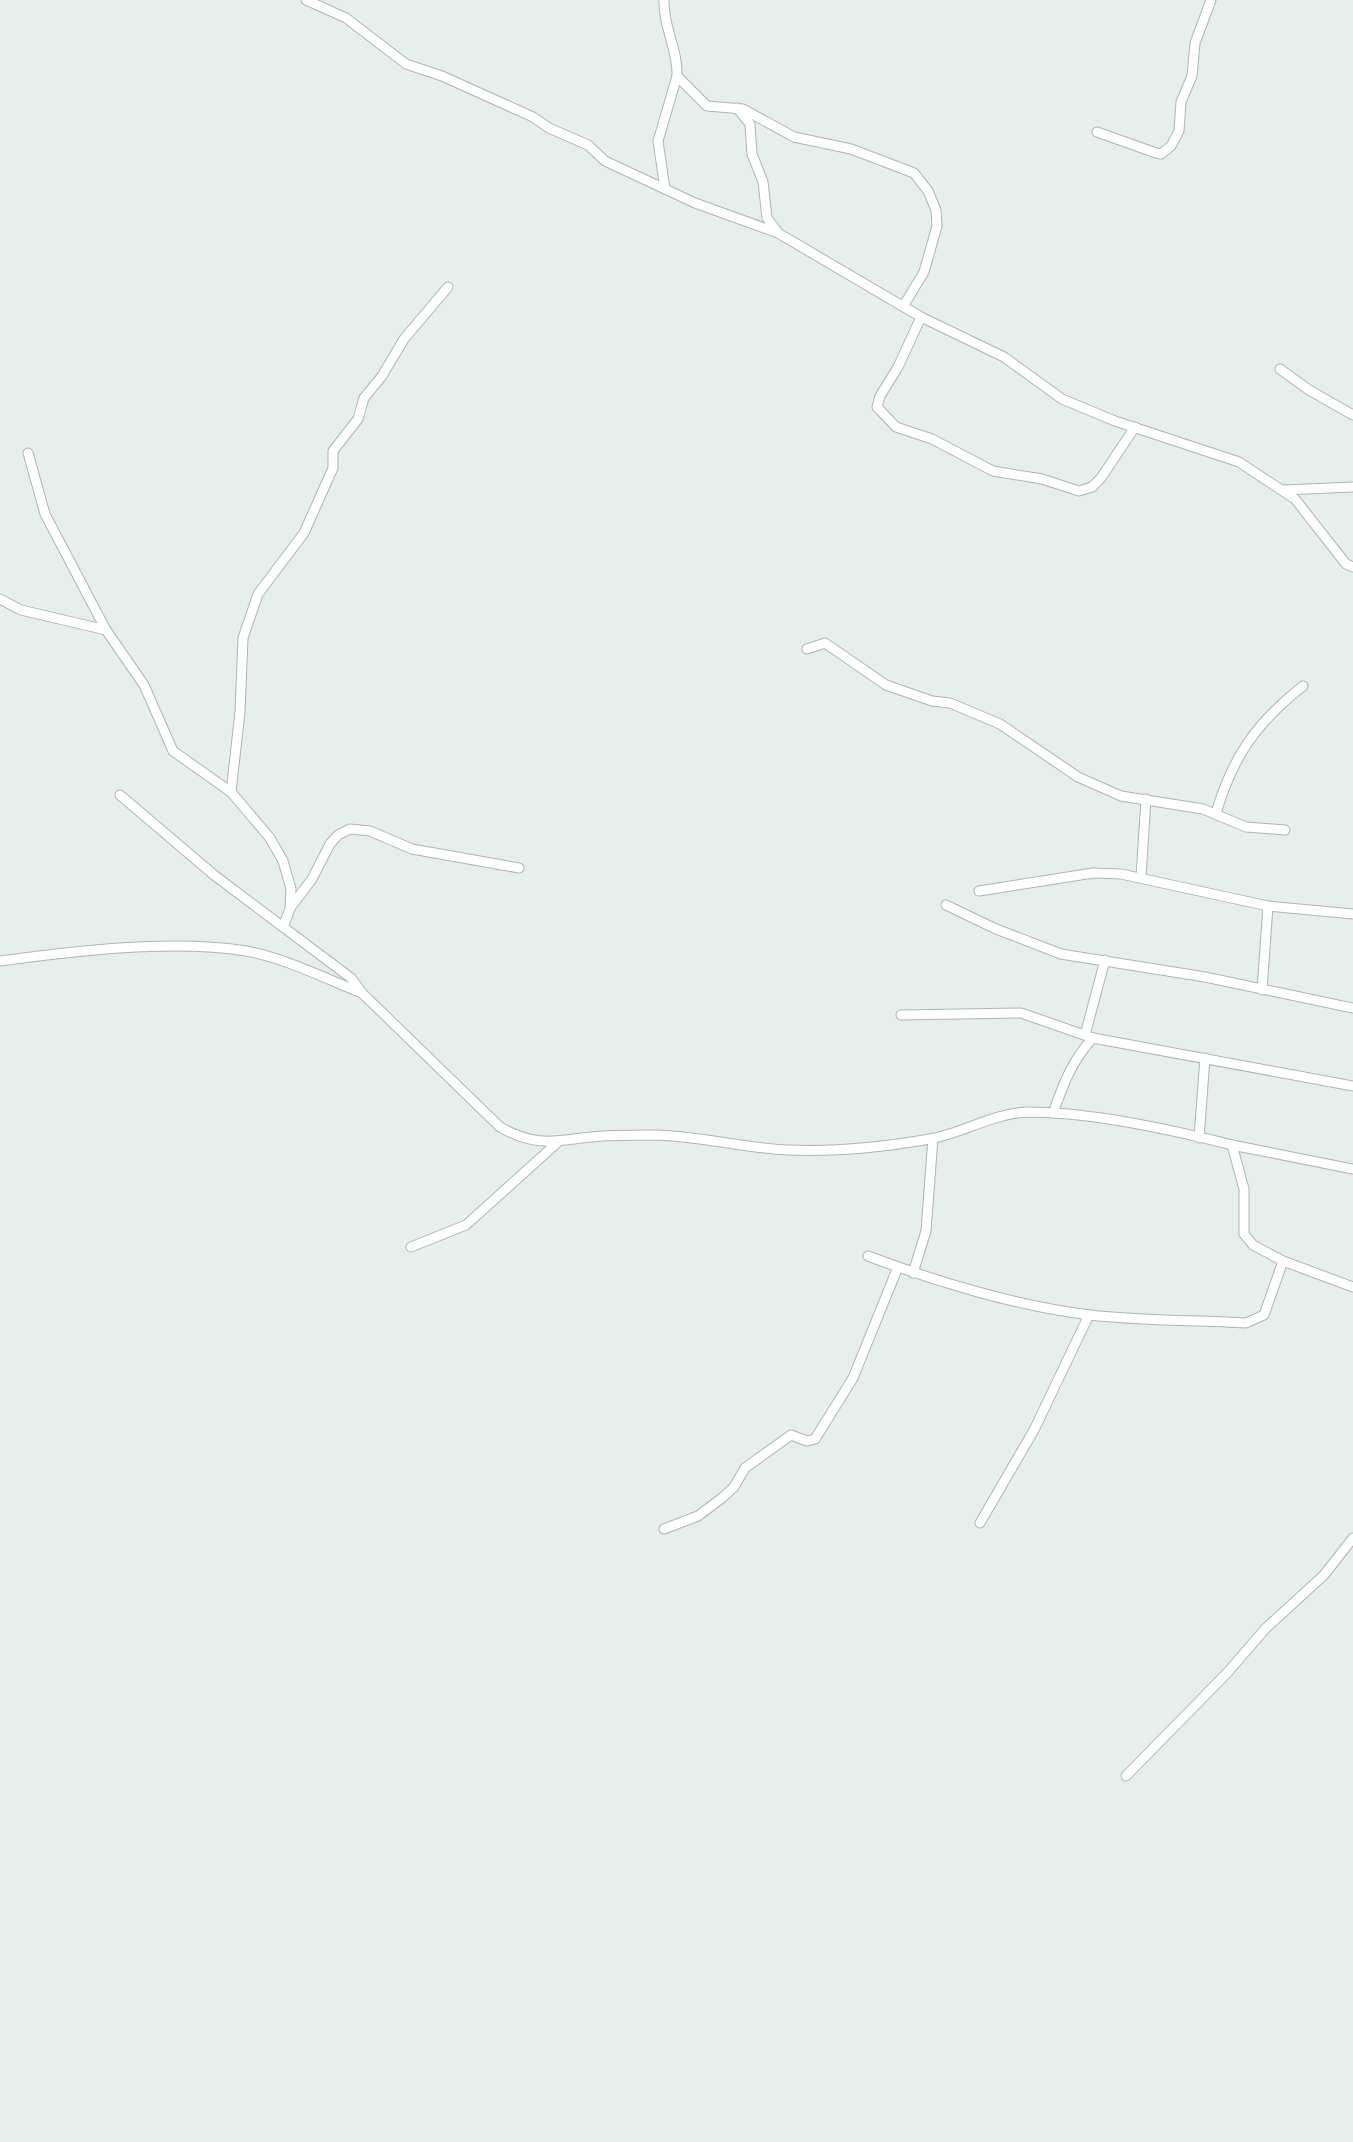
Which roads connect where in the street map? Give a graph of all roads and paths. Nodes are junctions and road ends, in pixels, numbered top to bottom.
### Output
1 (306, 0) edge
2 (664, 0) edge
3 (1211, 0) edge
4 (677, 76) junction
5 (737, 108) junction
6 (1097, 132) dead end
7 (665, 189) junction
8 (778, 233) junction
9 (448, 288) dead end
10 (904, 305) junction
11 (921, 317) junction
12 (1280, 369) dead end
13 (1353, 415) edge
14 (1135, 428) junction
15 (28, 453) dead end
16 (1353, 487) edge
17 (1280, 490) junction
18 (1353, 567) edge
19 (0, 599) edge
20 (106, 630) junction
21 (807, 649) dead end
22 (1303, 686) dead end
23 (231, 792) junction
24 (120, 795) dead end
25 (1146, 799) junction
26 (1216, 813) junction
27 (1285, 830) dead end
28 (519, 867) dead end
29 (1141, 877) junction
30 (979, 891) dead end
31 (946, 905) dead end
32 (1268, 906) junction
33 (290, 909) junction
34 (1353, 914) edge
35 (283, 927) junction
36 (1105, 960) junction
37 (0, 961) edge
38 (1262, 990) junction
39 (362, 993) junction
40 (1353, 1008) edge
41 (901, 1015) dead end
42 (1089, 1037) junction
43 (1205, 1058) junction
44 (1353, 1086) edge
45 (1053, 1113) junction
46 (933, 1138) junction
47 (1199, 1138) junction
48 (557, 1143) junction
49 (1232, 1145) junction
50 (1353, 1169) edge
51 (411, 1247) dead end
52 (868, 1256) dead end
53 (1283, 1261) junction
54 (898, 1267) junction
55 (913, 1273) junction
56 (1353, 1287) edge
57 (1089, 1315) junction
58 (980, 1523) dead end
59 (664, 1529) dead end
60 (1353, 1538) edge
61 (1126, 1776) dead end

1 - 7 street
2 - 4 street
3 - 6 street
4 - 5 street
4 - 7 street
5 - 8 street
5 - 10 street
7 - 8 street
8 - 10 street
9 - 23 street
10 - 11 street
11 - 14 street
11 - 14 street
12 - 13 street
14 - 17 street
15 - 20 street
16 - 17 street
17 - 18 street
19 - 20 street
20 - 23 street
21 - 25 street
22 - 26 street
23 - 33 street
24 - 35 street
25 - 26 street
25 - 29 street
26 - 27 street
28 - 33 street
29 - 30 street
29 - 32 street
31 - 36 street
32 - 34 street
32 - 38 street
33 - 35 street
35 - 39 street
36 - 38 street
36 - 42 street
37 - 39 street
38 - 40 street
39 - 48 street
41 - 42 street
42 - 43 street
42 - 45 street
43 - 44 street
43 - 47 street
45 - 46 street
45 - 47 street
46 - 48 street
46 - 55 street
47 - 49 street
48 - 51 street
49 - 50 street
49 - 53 street
52 - 54 street
53 - 56 street
53 - 57 street
54 - 55 street
54 - 59 street
55 - 57 street
57 - 58 street
60 - 61 street

